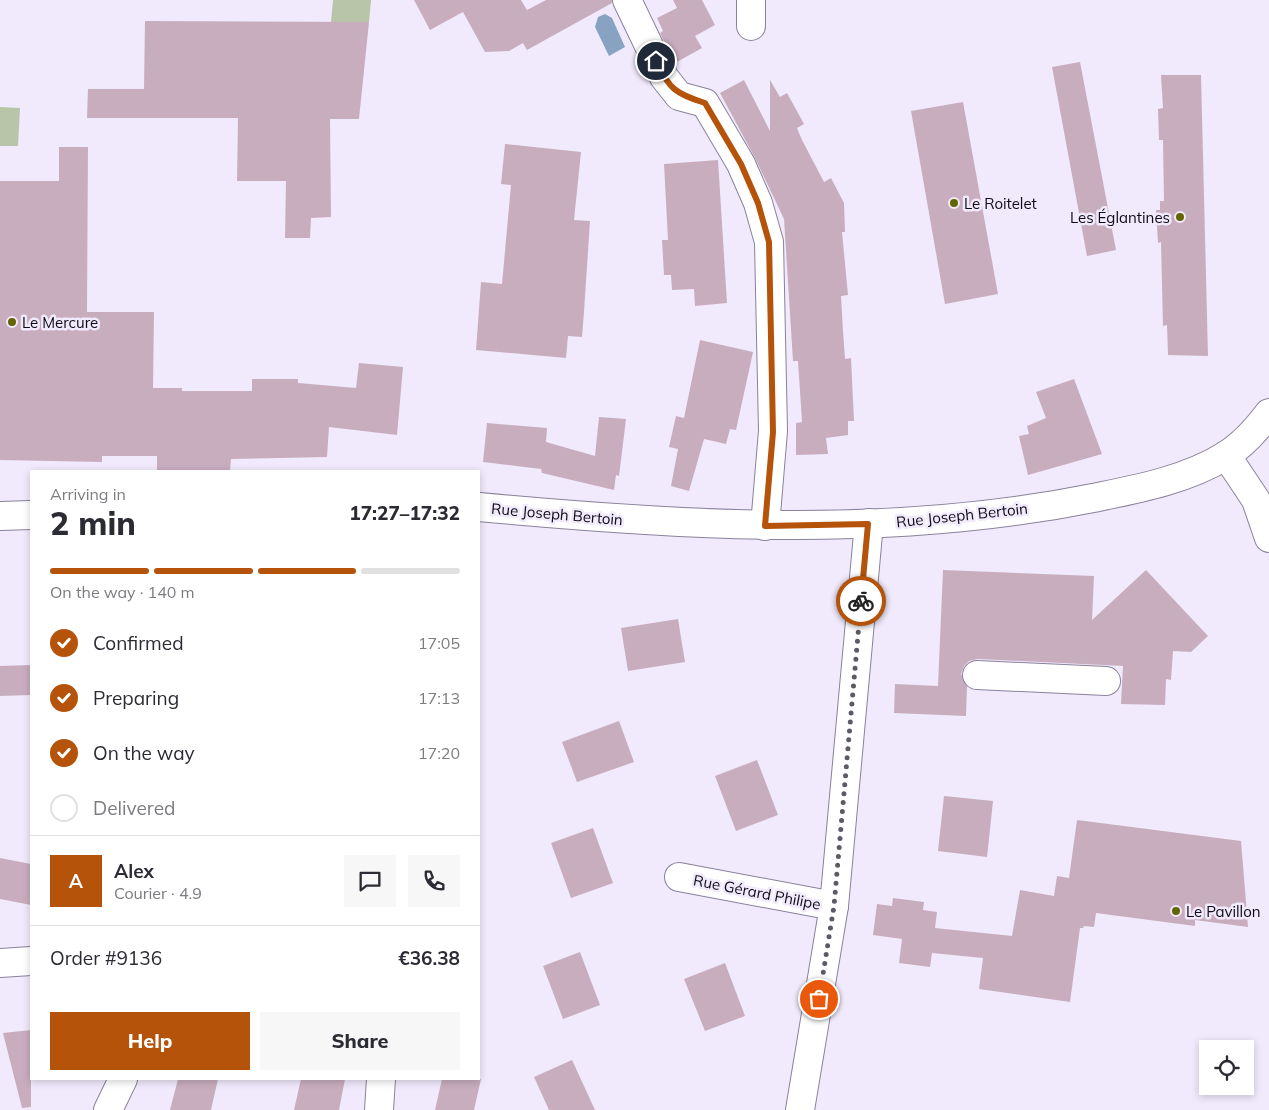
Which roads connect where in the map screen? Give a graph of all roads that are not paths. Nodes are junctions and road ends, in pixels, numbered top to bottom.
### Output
1 (628, 0) edge
2 (1269, 413) edge
3 (1226, 455) junction
4 (480, 507) edge
5 (30, 515) edge
6 (0, 516) edge
7 (868, 524) junction
8 (765, 526) junction
9 (1269, 538) edge
10 (977, 675) dead end
11 (1106, 681) dead end
12 (679, 878) dead end
13 (834, 906) junction
14 (30, 961) edge
15 (0, 963) edge
16 (123, 1080) edge
17 (381, 1080) edge
18 (108, 1110) edge
19 (379, 1110) edge
20 (800, 1110) edge

1 - 8 street
2 - 3 street, Rue Joseph Bertoin
3 - 7 street, Rue Joseph Bertoin
3 - 9 street
4 - 8 street, Rue Joseph Bertoin
5 - 6 street
7 - 8 street, Rue Joseph Bertoin
7 - 13 street, Rue Gérard Philipe
10 - 11 street
12 - 13 street, Rue Gérard Philipe
13 - 20 street, Rue Gérard Philipe
14 - 15 street
16 - 18 street
17 - 19 street

